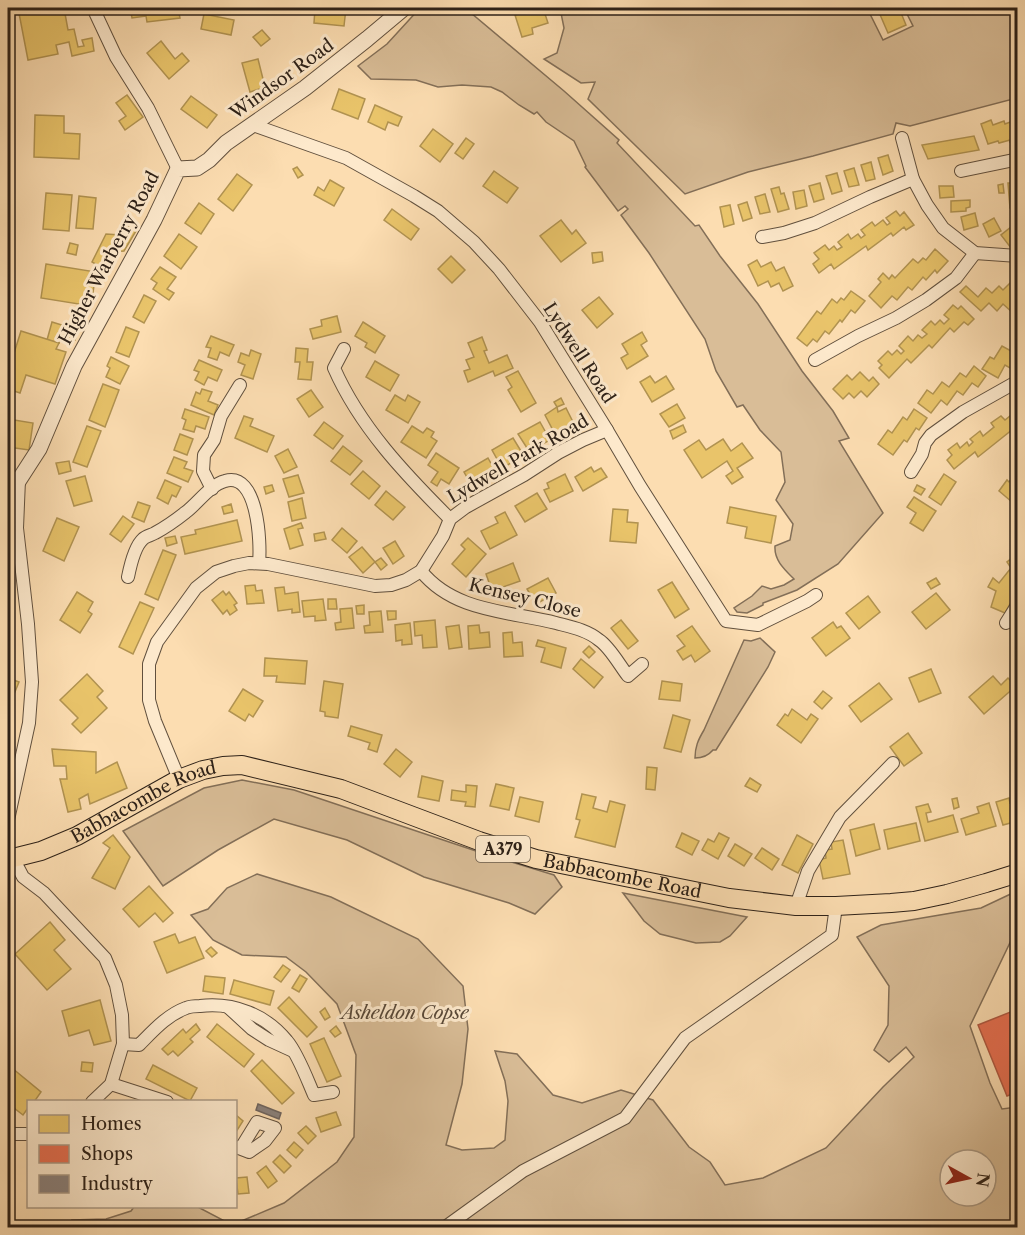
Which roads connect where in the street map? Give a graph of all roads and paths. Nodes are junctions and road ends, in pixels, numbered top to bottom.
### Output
1 (93, 8) edge
2 (402, 8) edge
3 (253, 125) junction
4 (902, 138) dead end
5 (1017, 159) edge
6 (178, 169) junction
7 (962, 171) dead end
8 (913, 179) junction
9 (762, 237) dead end
10 (975, 253) junction
11 (1017, 256) edge
12 (344, 349) dead end
13 (814, 360) dead end
14 (1017, 381) edge
15 (240, 385) dead end
16 (607, 429) junction
17 (911, 472) dead end
18 (19, 480) junction
19 (212, 489) junction
20 (8, 494) edge
21 (450, 519) junction
22 (259, 563) junction
23 (421, 571) junction
24 (128, 577) dead end
25 (816, 596) dead end
26 (1017, 604) edge
27 (1006, 623) dead end
28 (642, 664) dead end
29 (892, 763) dead end
30 (8, 766) edge
31 (19, 774) junction
32 (179, 779) junction
33 (8, 820) edge
34 (10, 858) edge
35 (1017, 873) edge
36 (796, 906) junction
37 (836, 906) junction
38 (227, 1007) junction
39 (257, 1016) junction
40 (275, 1028) junction
41 (252, 1029) junction
42 (269, 1040) junction
43 (123, 1044) junction
44 (293, 1051) junction
45 (111, 1084) junction
46 (135, 1092) junction
47 (333, 1092) dead end
48 (93, 1100) edge
49 (146, 1100) edge
50 (163, 1100) edge
51 (8, 1134) edge
52 (27, 1134) edge
53 (444, 1227) edge

1 - 6 street, Higher Warberry Road
2 - 3 street, Windsor Road
3 - 6 street, Windsor Road
3 - 16 street, Lydwell Road
4 - 8 street
5 - 7 street
6 - 18 street, Higher Warberry Road
8 - 9 street
8 - 10 street
10 - 11 street
10 - 13 street
12 - 21 street
14 - 17 street
15 - 19 street
16 - 21 street, Lydwell Park Road
16 - 25 street, Lydwell Road
18 - 20 street, Higher Warberry Road
18 - 31 street
19 - 22 street
19 - 24 street
21 - 23 street, Lydwell Park Road
22 - 23 street
22 - 32 street
23 - 28 street, Kensey Close
26 - 27 street
29 - 36 street
30 - 31 street
31 - 33 street
32 - 34 main road, Babbacombe Road / A379
32 - 36 main road, Babbacombe Road / A379
34 - 43 street
35 - 37 main road, Babbacombe Road / A379
36 - 37 main road, Babbacombe Road / A379
37 - 53 street
38 - 39 street
38 - 41 street
38 - 43 street
39 - 40 street
39 - 41 street
40 - 42 street
40 - 44 street
41 - 42 street
42 - 44 street
43 - 45 street
44 - 47 street
45 - 46 street
45 - 48 street
46 - 49 street
46 - 50 street
51 - 52 street

